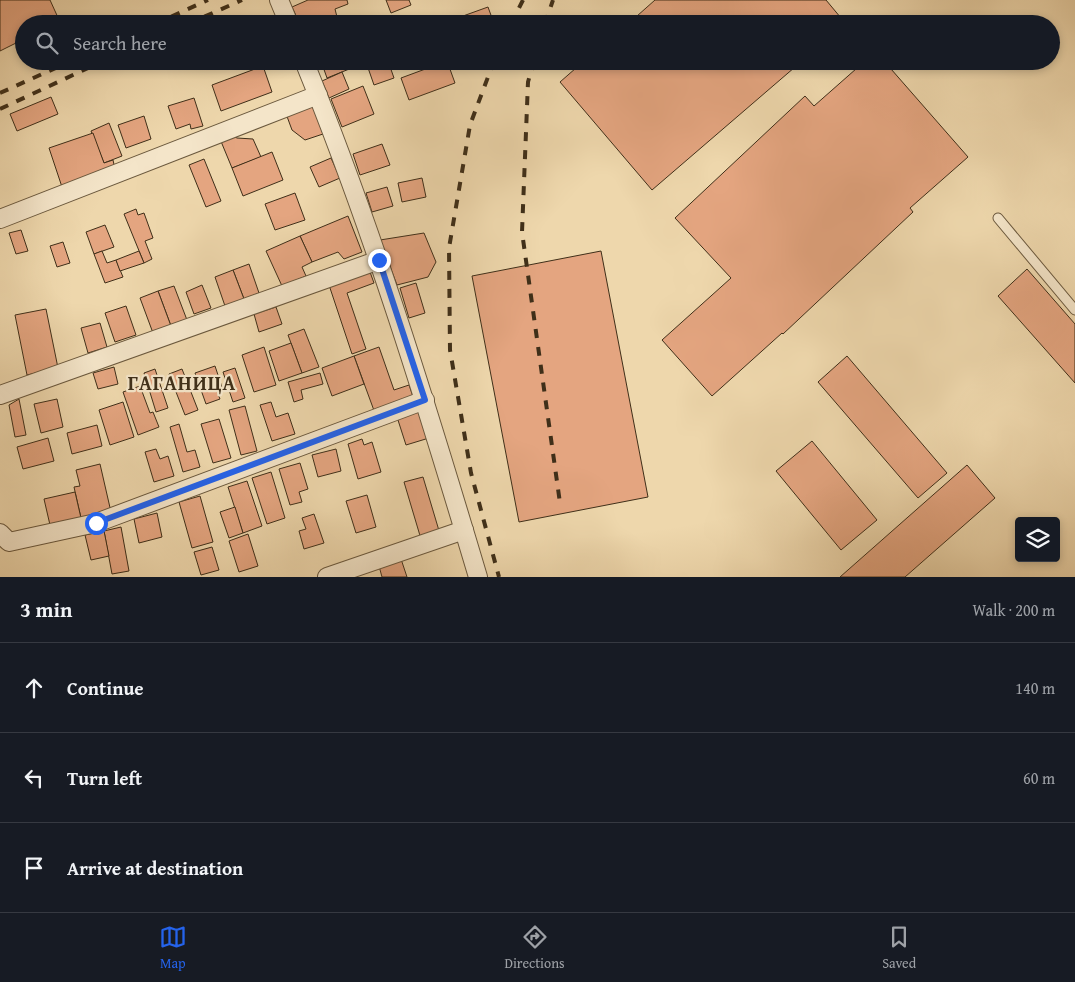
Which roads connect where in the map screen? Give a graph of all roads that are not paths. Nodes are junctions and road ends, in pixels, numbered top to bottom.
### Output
1 (279, 0) edge
2 (285, 15) edge
3 (308, 70) edge
4 (318, 95) junction
5 (998, 218) dead end
6 (0, 219) edge
7 (379, 260) junction
8 (1075, 310) edge
9 (0, 395) edge
10 (425, 400) junction
11 (464, 530) junction
12 (0, 533) edge
13 (327, 577) edge
14 (478, 577) edge

1 - 2 street
3 - 4 street
4 - 6 street
4 - 7 street
5 - 8 lane
7 - 9 street
7 - 10 street
10 - 11 street
10 - 12 street
11 - 13 street
11 - 14 street

